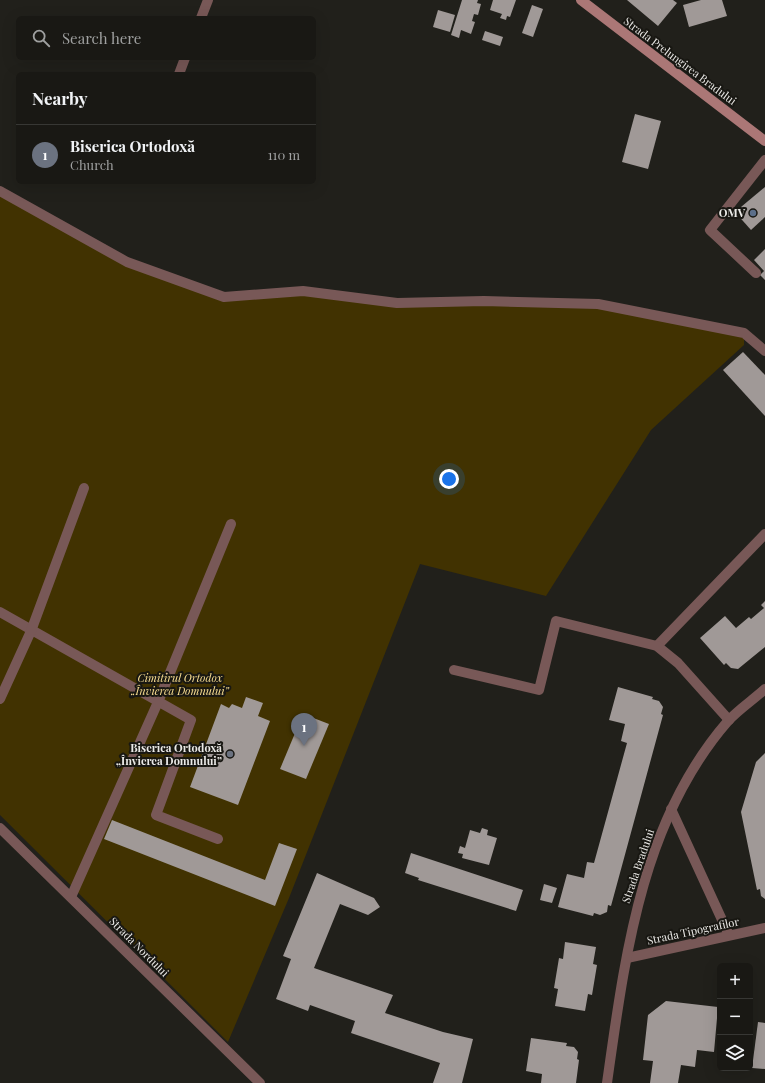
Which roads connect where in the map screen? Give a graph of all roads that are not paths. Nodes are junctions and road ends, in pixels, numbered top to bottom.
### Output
1 (208, 0) edge
2 (581, 0) edge
3 (202, 16) edge
4 (184, 60) edge
5 (180, 72) edge
6 (765, 141) edge
7 (765, 160) edge
8 (0, 191) edge
9 (756, 273) dead end
10 (765, 351) edge
11 (84, 488) dead end
12 (231, 524) dead end
13 (765, 534) edge
14 (0, 612) edge
15 (31, 631) junction
16 (657, 646) junction
17 (454, 670) dead end
18 (765, 689) edge
19 (0, 699) edge
20 (158, 702) junction
21 (729, 720) junction
22 (671, 809) junction
23 (0, 828) edge
24 (218, 838) dead end
25 (71, 897) junction
26 (765, 928) edge
27 (730, 935) junction
28 (627, 958) junction
29 (260, 1083) edge
30 (607, 1083) edge

1 - 3 street
2 - 6 street, Strada Prelungirea Bradului
4 - 5 street
7 - 9 street
8 - 10 street
11 - 15 street
12 - 20 street
13 - 16 street
14 - 15 street
15 - 19 street
15 - 20 street
16 - 17 street
16 - 21 street
18 - 21 street, Strada Bradului
20 - 24 street
20 - 25 street
21 - 22 street, Strada Bradului
22 - 27 street
22 - 28 street, Strada Bradului
23 - 25 street, Strada Nordului
25 - 29 street, Strada Nordului
26 - 27 street, Strada Tipografilor
27 - 28 street, Strada Tipografilor
28 - 30 street, Strada Bradului

